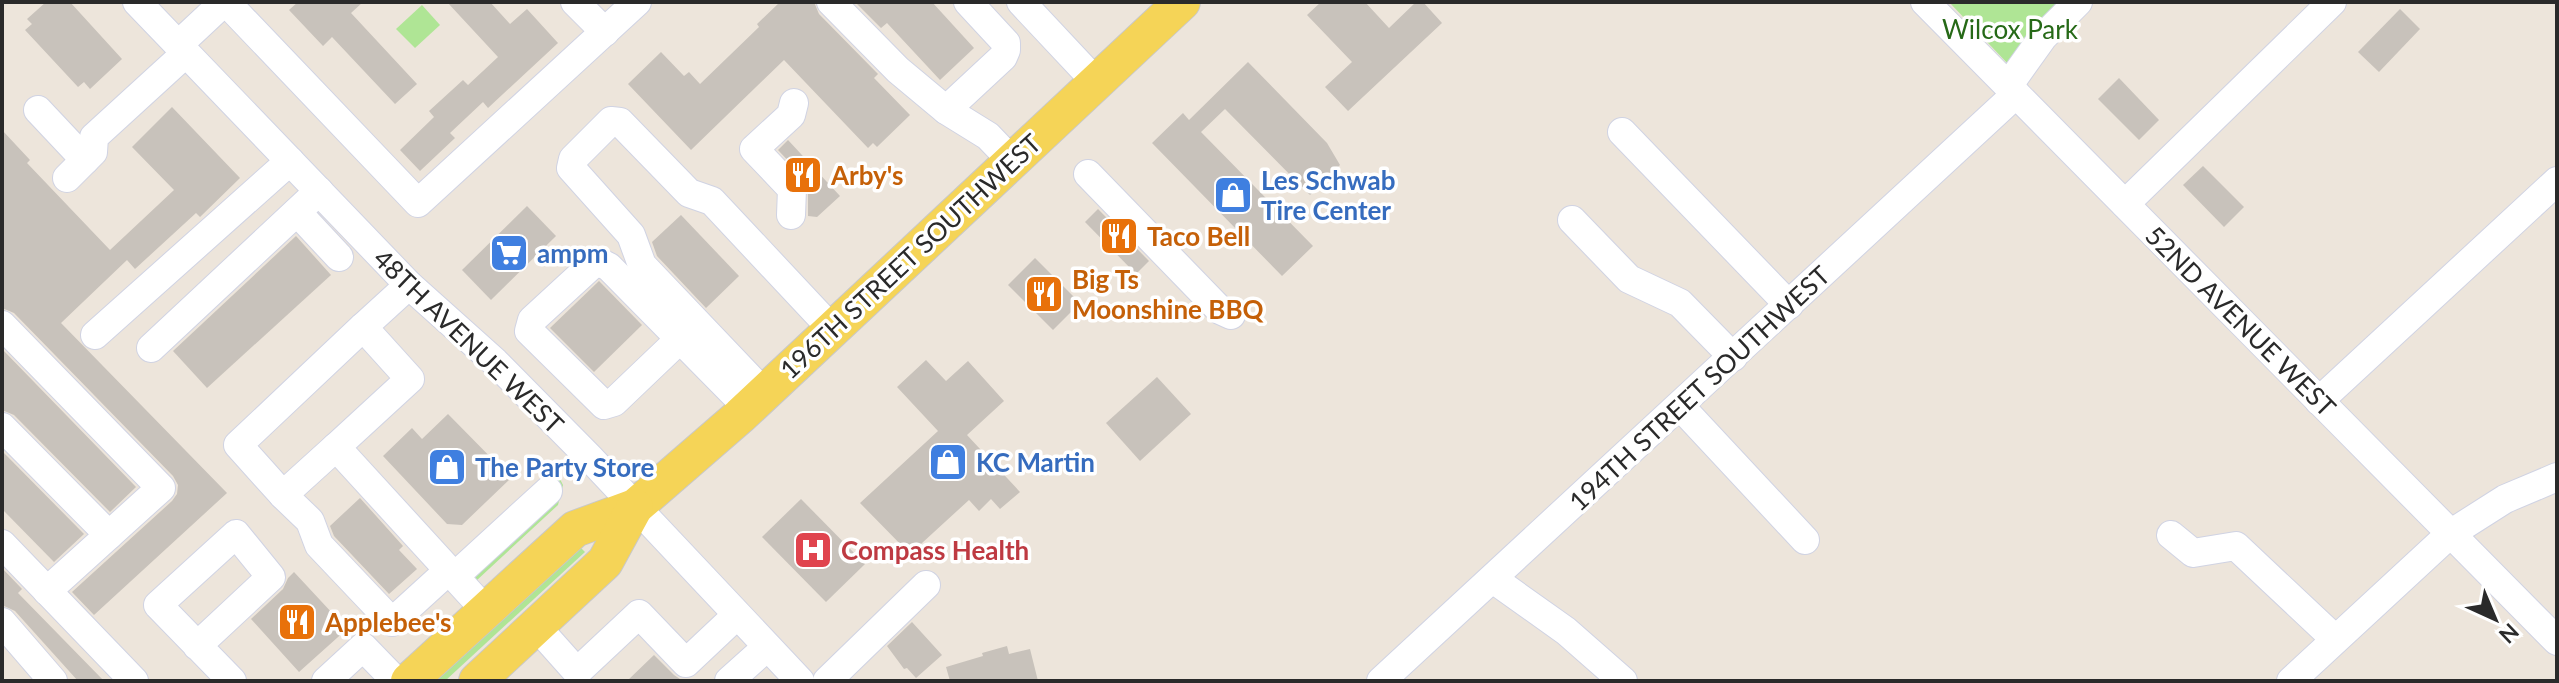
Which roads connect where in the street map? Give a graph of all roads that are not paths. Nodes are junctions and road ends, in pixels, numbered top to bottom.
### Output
1 (137, 2) edge
2 (225, 2) edge
3 (575, 2) edge
4 (637, 2) edge
5 (831, 2) edge
6 (968, 2) edge
7 (1021, 2) edge
8 (1182, 2) edge
9 (1925, 2) edge
10 (2078, 2) edge
11 (2332, 2) edge
12 (605, 32) junction
13 (182, 49) junction
14 (1096, 82) junction
15 (2012, 90) junction
16 (794, 103) dead end
17 (38, 110) dead end
18 (946, 110) junction
19 (1622, 132) dead end
20 (290, 161) junction
21 (1012, 161) junction
22 (1088, 174) dead end
23 (2557, 181) edge
24 (319, 191) junction
25 (2125, 204) junction
26 (297, 212) junction
27 (791, 215) dead end
28 (1572, 220) dead end
29 (339, 257) dead end
30 (409, 285) junction
31 (1789, 305) junction
32 (1231, 315) dead end
33 (2, 325) edge
34 (363, 327) junction
35 (832, 329) junction
36 (529, 331) junction
37 (95, 335) dead end
38 (680, 339) junction
39 (151, 348) dead end
40 (1733, 357) junction
41 (495, 362) junction
42 (756, 401) junction
43 (2319, 401) junction
44 (1680, 406) junction
45 (2, 427) edge
46 (336, 447) junction
47 (2557, 477) edge
48 (548, 491) dead end
49 (283, 495) junction
50 (635, 507) junction
51 (2450, 534) junction
52 (109, 535) junction
53 (2171, 535) dead end
54 (1805, 540) dead end
55 (2, 544) edge
56 (451, 574) junction
57 (1493, 579) junction
58 (926, 585) dead end
59 (47, 591) junction
60 (486, 611) junction
61 (737, 615) junction
62 (2, 622) edge
63 (536, 626) junction
64 (2335, 639) junction
65 (2557, 641) edge
66 (197, 646) dead end
67 (767, 647) junction
68 (53, 681) edge
69 (134, 681) edge
70 (232, 681) edge
71 (326, 681) edge
72 (396, 681) edge
73 (409, 681) edge
74 (477, 681) edge
75 (729, 681) edge
76 (800, 681) edge
77 (827, 681) edge
78 (1381, 681) edge
79 (1623, 681) edge
80 (2291, 681) edge

1 - 13 street, 48TH AVENUE WEST
2 - 12 street
2 - 13 street
3 - 12 street
4 - 12 street
5 - 18 street
6 - 18 street
7 - 14 street
8 - 14 main road, 196TH STREET SOUTHWEST
9 - 15 street, 52ND AVENUE WEST
10 - 15 street
11 - 25 street
13 - 17 street
13 - 20 street, 48TH AVENUE WEST
14 - 21 main road, 196TH STREET SOUTHWEST
15 - 25 street, 52ND AVENUE WEST
15 - 31 street, 194TH STREET SOUTHWEST
16 - 27 street
18 - 21 street
19 - 31 street
20 - 24 street, 48TH AVENUE WEST
20 - 37 street
21 - 35 main road, 196TH STREET SOUTHWEST
22 - 32 street
23 - 43 street
24 - 26 street
24 - 30 street, 48TH AVENUE WEST
25 - 43 street, 52ND AVENUE WEST
26 - 29 street
26 - 39 street
28 - 40 street
30 - 34 street
30 - 41 street, 48TH AVENUE WEST
31 - 40 street, 194TH STREET SOUTHWEST
33 - 52 street
34 - 46 street
34 - 49 street
35 - 42 main road, 196TH STREET SOUTHWEST
35 - 42 street
36 - 38 street
36 - 38 street
36 - 41 street
38 - 42 street
40 - 44 street, 194TH STREET SOUTHWEST
41 - 50 street, 48TH AVENUE WEST
42 - 50 main road, 196TH STREET SOUTHWEST
43 - 51 street, 52ND AVENUE WEST
44 - 54 street
44 - 57 street, 194TH STREET SOUTHWEST
45 - 52 street
46 - 49 street
46 - 56 street
47 - 51 street
48 - 56 street
49 - 56 street
50 - 60 main road, 196TH STREET SOUTHWEST
50 - 61 street, 48TH AVENUE WEST
50 - 63 main road, 196TH STREET SOUTHWEST
51 - 64 street
51 - 65 street, 52ND AVENUE WEST
52 - 59 street
53 - 64 street
55 - 59 street
56 - 60 street
57 - 78 street, 194TH STREET SOUTHWEST
57 - 79 street
58 - 77 street
59 - 69 street
60 - 73 main road, 196TH STREET SOUTHWEST
61 - 63 street
61 - 67 street, 48TH AVENUE WEST
62 - 68 street
63 - 74 main road, 196TH STREET SOUTHWEST
64 - 80 street
66 - 70 street
67 - 75 street
67 - 76 street, 48TH AVENUE WEST
71 - 72 street

